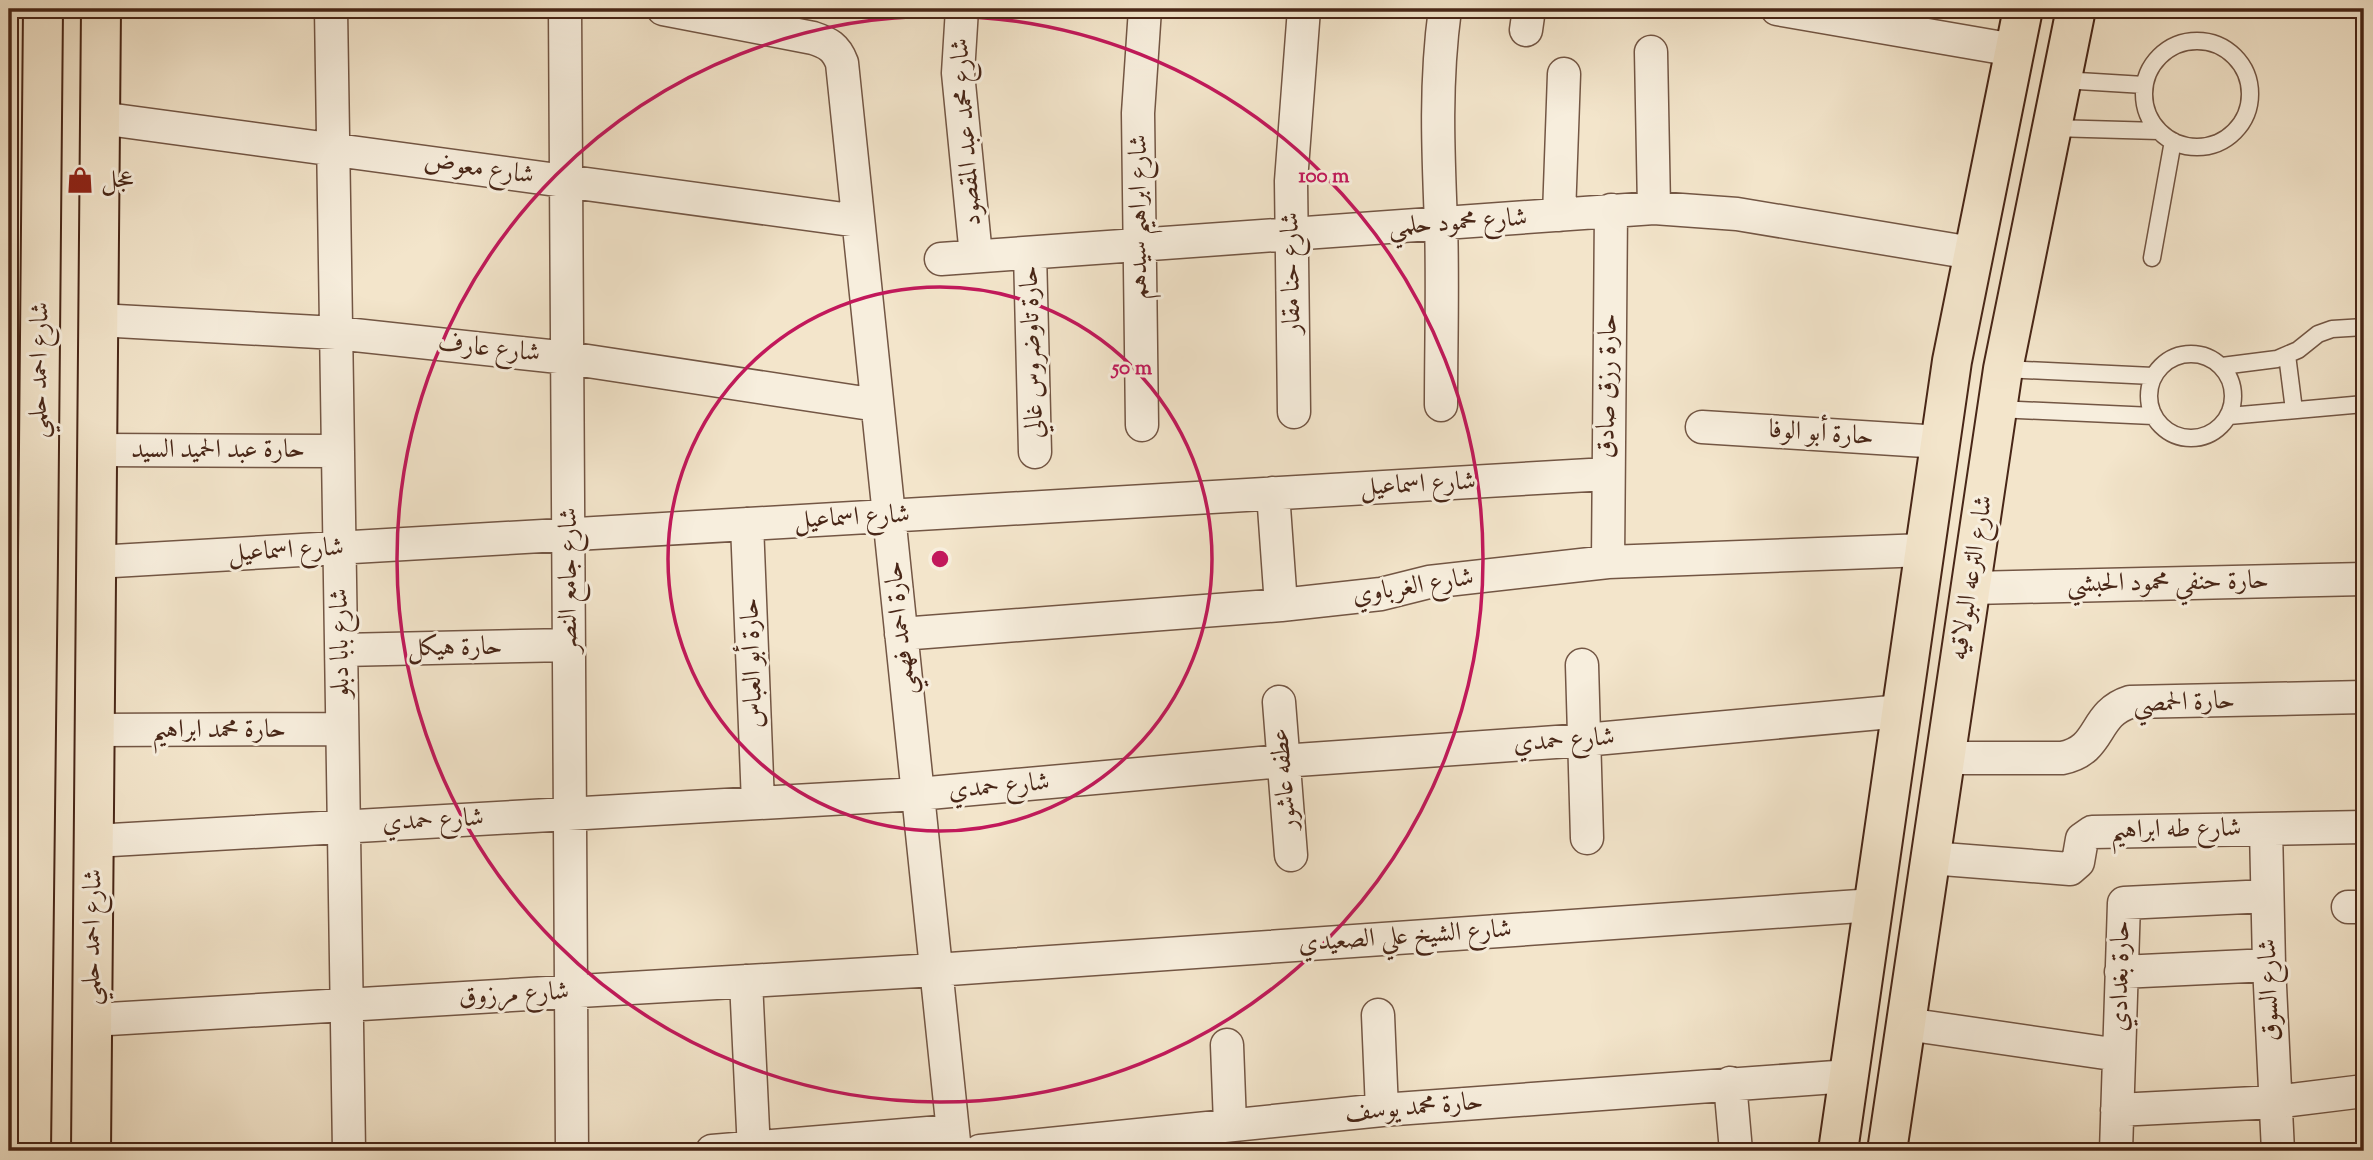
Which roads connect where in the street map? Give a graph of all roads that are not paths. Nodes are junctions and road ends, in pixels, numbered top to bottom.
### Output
1 (43, 9) edge
2 (101, 9) edge
3 (331, 9) edge
4 (565, 9) edge
5 (663, 9) edge
6 (962, 9) edge
7 (1145, 9) edge
8 (1304, 9) edge
9 (1445, 9) edge
10 (1777, 9) edge
11 (2023, 9) edge
12 (2077, 9) edge
13 (2014, 50) junction
14 (1651, 52) dead end
15 (1564, 74) dead end
16 (2062, 80) junction
17 (2144, 85) junction
18 (100, 118) junction
19 (2052, 128) junction
20 (2166, 136) junction
21 (333, 150) junction
22 (567, 181) junction
23 (1654, 208) junction
24 (1611, 210) junction
25 (1559, 215) junction
26 (859, 221) junction
27 (1441, 225) junction
28 (1292, 235) junction
29 (1139, 245) junction
30 (1030, 253) junction
31 (1972, 253) junction
32 (976, 256) junction
33 (2152, 258) dead end
34 (941, 259) dead end
35 (99, 320) junction
36 (2364, 327) edge
37 (336, 333) junction
38 (2287, 355) junction
39 (568, 358) junction
40 (1952, 361) junction
41 (2222, 366) junction
42 (2003, 369) junction
43 (2153, 376) junction
44 (2364, 404) edge
45 (877, 405) junction
46 (1441, 405) dead end
47 (1997, 409) junction
48 (2294, 410) junction
49 (1294, 412) dead end
50 (2153, 416) junction
51 (2229, 416) junction
52 (1142, 425) dead end
53 (1702, 426) dead end
54 (1941, 442) junction
55 (97, 450) junction
56 (338, 451) junction
57 (1035, 452) dead end
58 (1607, 474) junction
59 (1273, 493) junction
60 (889, 516) junction
61 (747, 524) junction
62 (569, 534) junction
63 (340, 548) junction
64 (1925, 550) junction
65 (96, 562) junction
66 (1608, 562) junction
67 (2364, 579) edge
68 (1972, 588) junction
69 (1281, 605) junction
70 (901, 635) junction
71 (569, 645) junction
72 (342, 650) junction
73 (1582, 665) dead end
74 (2364, 697) edge
75 (1279, 702) dead end
76 (1902, 711) junction
77 (342, 729) junction
78 (95, 730) junction
79 (1584, 740) junction
80 (1944, 758) junction
81 (1282, 761) junction
82 (918, 794) junction
83 (758, 803) junction
84 (570, 814) junction
85 (344, 826) junction
86 (2364, 827) edge
87 (2266, 829) junction
88 (1587, 838) dead end
89 (94, 841) junction
90 (1291, 855) dead end
91 (1930, 858) junction
92 (2267, 895) junction
93 (1874, 905) junction
94 (2269, 965) junction
95 (936, 970) junction
96 (2121, 972) junction
97 (746, 981) junction
98 (571, 991) junction
99 (347, 1005) junction
100 (1378, 1015) dead end
101 (92, 1020) junction
102 (1906, 1024) junction
103 (1227, 1045) dead end
104 (2119, 1055) junction
105 (1849, 1076) junction
106 (1730, 1083) junction
107 (2364, 1091) edge
108 (2275, 1102) junction
109 (1382, 1110) junction
110 (2117, 1110) junction
111 (1230, 1124) junction
112 (954, 1141) edge
113 (754, 1150) edge
114 (31, 1151) edge
115 (91, 1151) edge
116 (349, 1151) edge
117 (572, 1151) edge
118 (712, 1151) edge
119 (980, 1151) edge
120 (1736, 1151) edge
121 (1838, 1151) edge
122 (1887, 1151) edge
123 (2116, 1151) edge
124 (2278, 1151) edge

1 - 114 main road, شارع احمد حلمي
2 - 18 main road, شارع احمد حلمي
3 - 21 street, شارع بابا دبلو
4 - 22 street, شارع جامع النصر
5 - 26 street, حارة احمد فهمي
6 - 32 street, شارع محمد عبد المقصود
7 - 29 street, شارع ابراهيم سيدهم
8 - 28 street, شارع حنا مقار
9 - 27 street
10 - 13 street
11 - 13 main road, شارع الترعه البولاقيه
12 - 16 main road, شارع الترعه البولاقيه
13 - 31 main road, شارع الترعه البولاقيه
14 - 23 street
15 - 25 street
16 - 17 lane
16 - 19 main road, شارع الترعه البولاقيه
17 - 20 lane
17 - 20 lane
18 - 21 street, شارع معوض
18 - 35 main road, شارع احمد حلمي
19 - 20 lane
19 - 42 main road, شارع الترعه البولاقيه
20 - 33 lane
21 - 22 street, شارع معوض
21 - 37 street, شارع بابا دبلو
22 - 26 street, شارع معوض
22 - 39 street, شارع جامع النصر
23 - 24 street, شارع محمود حلمي
23 - 31 street, شارع محمود حلمي
24 - 25 street, شارع محمود حلمي
24 - 58 street, حارة رزق صادق
25 - 27 street, شارع محمود حلمي
26 - 45 street, حارة احمد فهمي
27 - 28 street, شارع محمود حلمي
27 - 46 street
28 - 29 street, شارع محمود حلمي
28 - 49 street, شارع حنا مقار
29 - 30 street, شارع محمود حلمي
29 - 52 street, شارع ابراهيم سيدهم
30 - 32 street, شارع محمود حلمي
30 - 57 street, حارة تاوضروس غالي
31 - 40 main road, شارع الترعه البولاقيه
32 - 34 street, شارع محمود حلمي
35 - 37 street, شارع عارف
35 - 55 main road, شارع احمد حلمي
36 - 38 lane
37 - 39 street, شارع عارف
37 - 56 street, شارع بابا دبلو
38 - 41 lane
38 - 48 lane
39 - 45 street, شارع عارف
39 - 62 street, شارع جامع النصر
40 - 42 main road
40 - 54 main road, شارع الترعه البولاقيه
41 - 43 lane
41 - 51 lane
42 - 43 lane
42 - 47 main road, شارع الترعه البولاقيه
43 - 50 lane
44 - 48 lane
45 - 60 street, حارة احمد فهمي
47 - 50 lane
47 - 68 main road, شارع الترعه البولاقيه
48 - 51 lane
50 - 51 lane
53 - 54 street, حارة أبو الوفا
54 - 64 main road, شارع الترعه البولاقيه
55 - 56 street, حارة عبد الحميد السيد
55 - 65 main road, شارع احمد حلمي
56 - 63 street, شارع بابا دبلو
58 - 59 street, شارع اسماعيل
58 - 66 street, حارة رزق صادق
59 - 60 street, شارع اسماعيل
59 - 69 street
60 - 61 street, شارع اسماعيل
60 - 70 street, حارة احمد فهمي
61 - 62 street, شارع اسماعيل
61 - 83 street, حارة أبو العباس
62 - 63 street, شارع اسماعيل
62 - 71 street, شارع جامع النصر
63 - 65 street, شارع اسماعيل
63 - 72 street, شارع بابا دبلو
64 - 66 street, شارع الغرباوي
64 - 76 main road, شارع الترعه البولاقيه
65 - 78 main road, شارع احمد حلمي
66 - 69 street, شارع الغرباوي
67 - 68 street, حارة حنفي محمود الحبشي
68 - 80 main road, شارع الترعه البولاقيه
69 - 70 street, شارع الغرباوي
70 - 82 street, حارة احمد فهمي
71 - 72 street, حارة هيكل
71 - 84 street, شارع جامع النصر
72 - 77 street, شارع بابا دبلو
73 - 79 street
74 - 80 street, حارة الحمصي
75 - 81 street, عطفه عاشور
76 - 79 street, شارع حمدي
76 - 93 main road, شارع الترعه البولاقيه
77 - 78 street, حارة محمد ابراهيم
77 - 85 street, شارع بابا دبلو
78 - 89 main road, شارع احمد حلمي
79 - 81 street, شارع حمدي
79 - 88 street
80 - 91 main road, شارع الترعه البولاقيه
81 - 82 street, شارع حمدي
81 - 90 street, عطفه عاشور
82 - 83 street, شارع حمدي
82 - 95 street, حارة احمد فهمي
83 - 84 street, شارع حمدي
84 - 85 street, شارع حمدي
84 - 98 street, شارع جامع النصر
85 - 89 street, شارع حمدي
85 - 99 street, شارع بابا دبلو
86 - 87 street, شارع طه ابراهيم
87 - 91 street, شارع طه ابراهيم
87 - 92 street, شارع السوق
89 - 101 main road, شارع احمد حلمي
91 - 102 main road, شارع الترعه البولاقيه
92 - 94 street, شارع السوق
92 - 96 street, حارة بغدادي
93 - 95 street, شارع الشيخ علي الصعيدي
93 - 105 main road, شارع الترعه البولاقيه
94 - 96 street
94 - 108 street, شارع السوق
95 - 97 street, شارع مرزوق
95 - 112 street, حارة احمد فهمي
96 - 104 street, حارة بغدادي
97 - 98 street, شارع مرزوق
97 - 113 street
98 - 99 street, شارع مرزوق
98 - 117 street, شارع جامع النصر
99 - 101 street, شارع مرزوق
99 - 116 street, شارع بابا دبلو
100 - 109 street
101 - 115 main road, شارع احمد حلمي
102 - 104 street
102 - 122 main road, شارع الترعه البولاقيه
103 - 111 street
104 - 110 street, حارة بغدادي
105 - 106 street, حارة محمد يوسف
105 - 121 main road, شارع الترعه البولاقيه
106 - 109 street, حارة محمد يوسف
106 - 120 street
107 - 108 street
108 - 110 street
108 - 124 street, شارع السوق
109 - 111 street, حارة محمد يوسف
110 - 123 street, حارة بغدادي
111 - 119 street, حارة محمد يوسف
112 - 113 street
113 - 118 street

